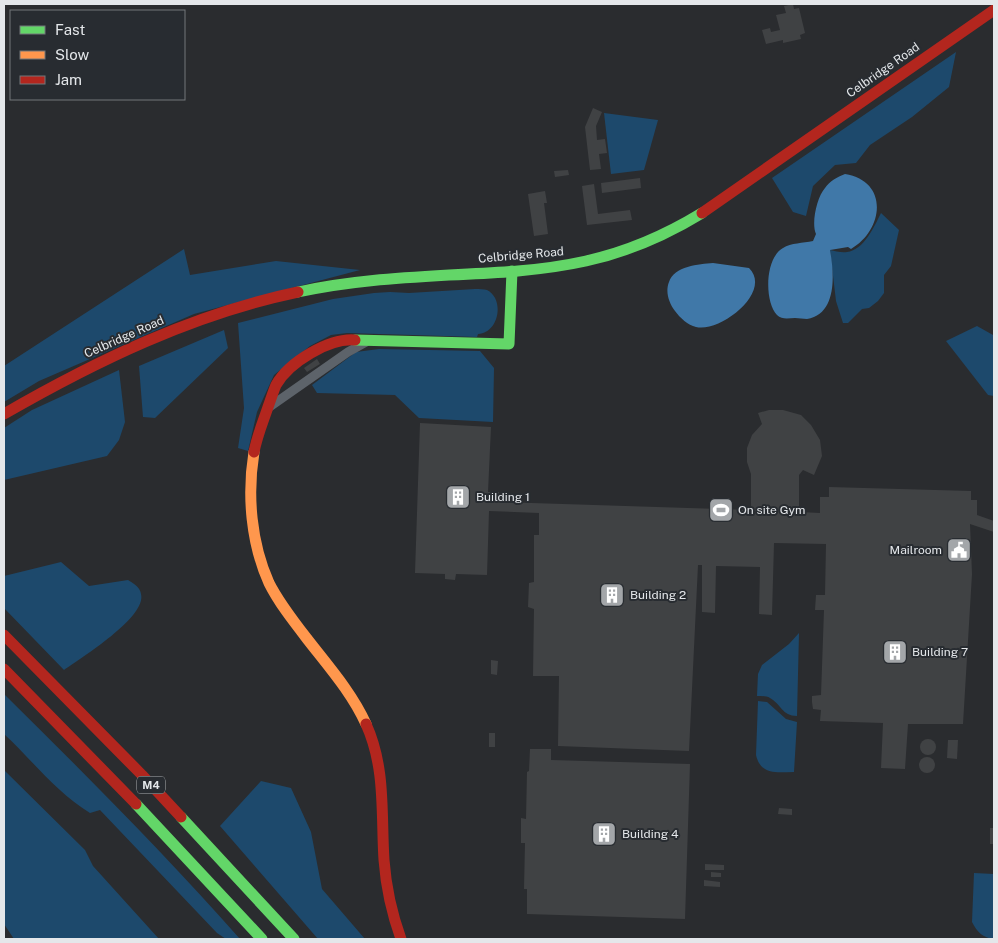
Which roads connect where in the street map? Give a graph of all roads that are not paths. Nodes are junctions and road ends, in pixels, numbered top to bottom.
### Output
1 (994, 10) edge
2 (512, 271) junction
3 (366, 342) junction
4 (268, 408) junction
5 (4, 414) edge
6 (4, 635) edge
7 (4, 669) edge
8 (262, 939) edge
9 (294, 939) edge
10 (400, 939) edge

1 - 2 main road, Celbridge Road
2 - 3 main road
2 - 5 main road, Celbridge Road
3 - 4 street
3 - 4 main road
4 - 10 main road
6 - 9 main road, M4
7 - 8 main road, M4

